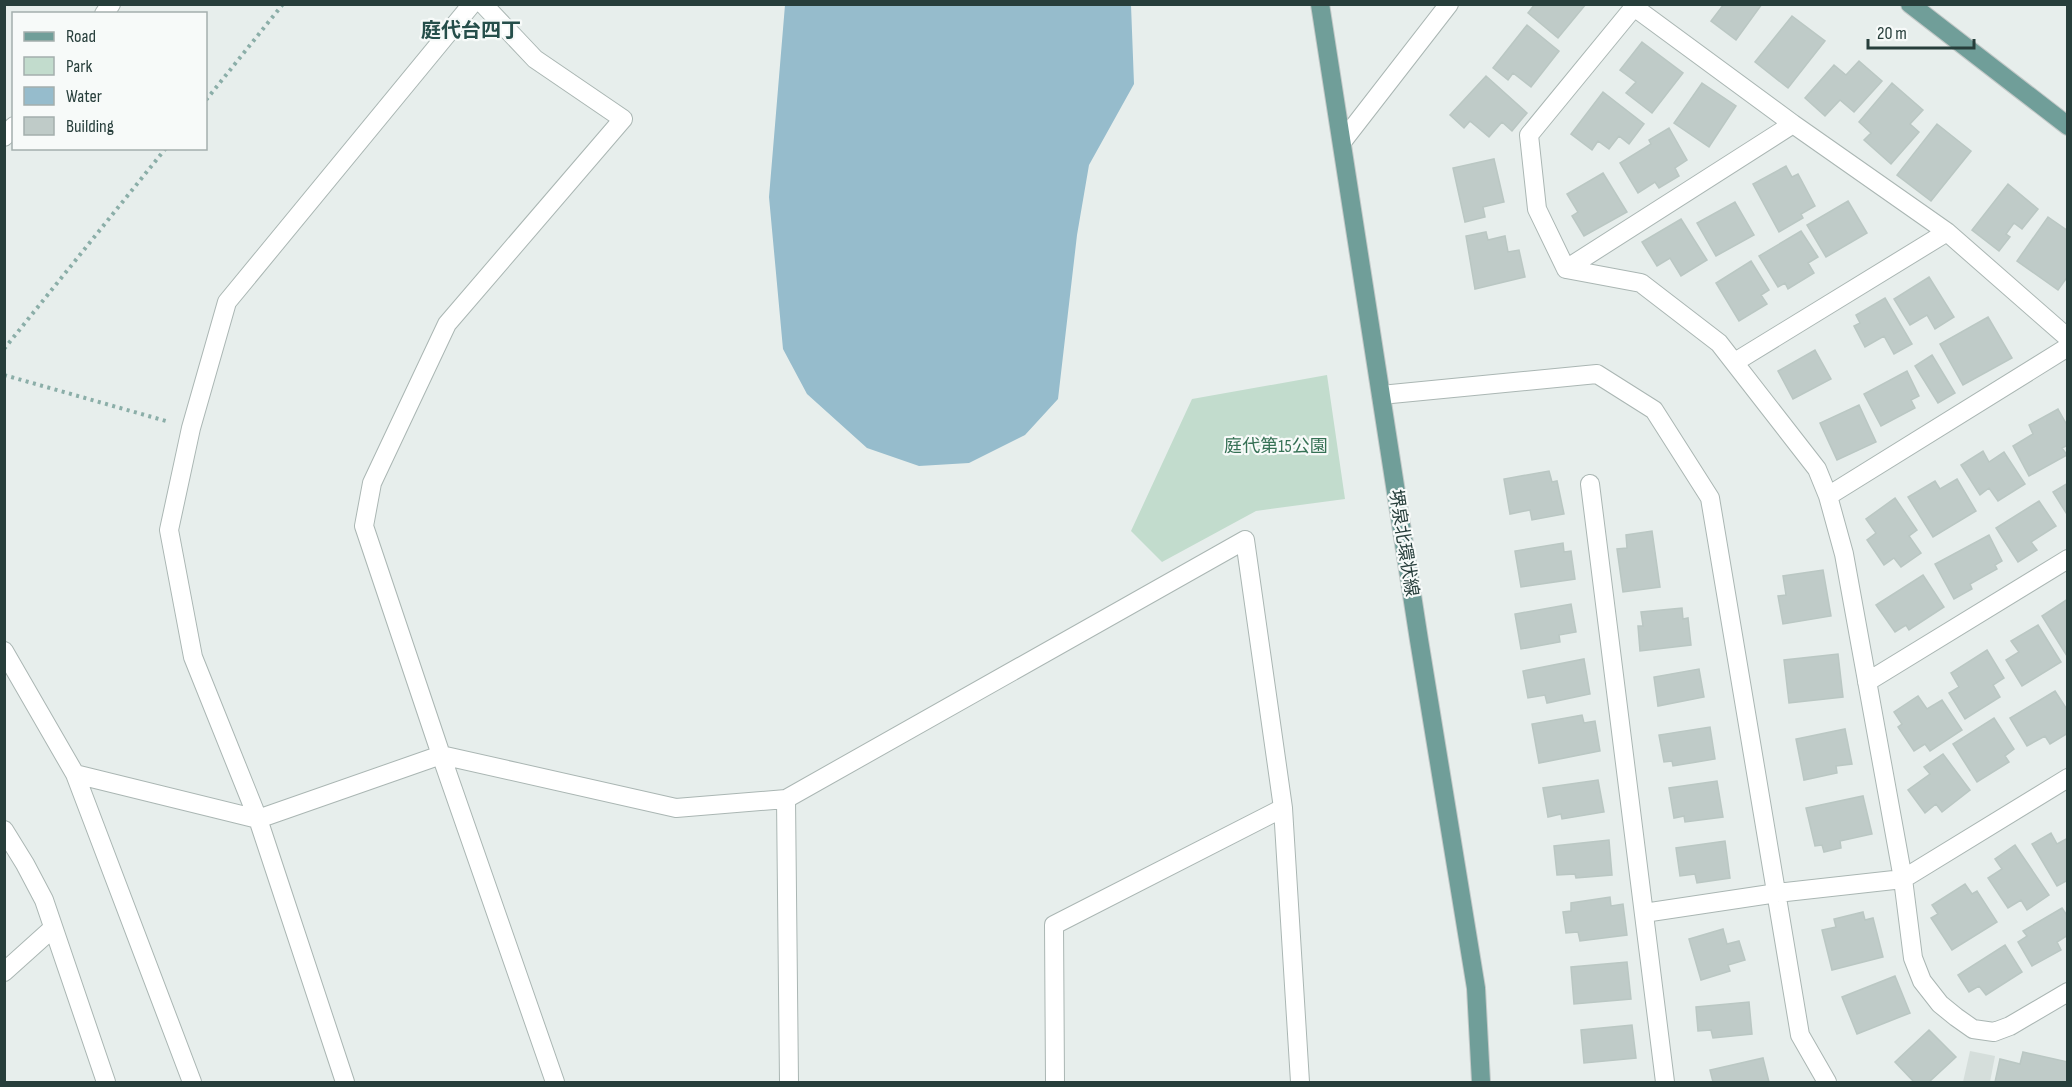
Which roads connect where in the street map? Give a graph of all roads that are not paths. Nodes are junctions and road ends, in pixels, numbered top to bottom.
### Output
1 (472, 4) edge
2 (483, 4) edge
3 (1320, 4) edge
4 (1449, 4) edge
5 (1910, 4) edge
6 (1793, 124) junction
7 (2067, 126) edge
8 (1342, 142) junction
9 (1947, 232) junction
10 (1566, 269) junction
11 (2067, 338) edge
12 (2067, 346) edge
13 (1735, 362) junction
14 (1381, 395) junction
15 (1590, 484) dead end
16 (1828, 496) junction
17 (2067, 559) edge
18 (4, 651) edge
19 (1867, 682) junction
20 (441, 755) junction
21 (75, 774) junction
22 (2067, 778) edge
23 (786, 799) junction
24 (1283, 808) junction
25 (258, 819) junction
26 (4, 831) edge
27 (1903, 879) junction
28 (1777, 893) junction
29 (1644, 913) junction
30 (53, 928) junction
31 (4, 972) edge
32 (2067, 992) edge
33 (1666, 1081) edge
34 (106, 1083) edge
35 (192, 1083) edge
36 (345, 1083) edge
37 (555, 1083) edge
38 (789, 1083) edge
39 (1055, 1083) edge
40 (1300, 1083) edge
41 (1481, 1083) edge
42 (1827, 1083) edge

1 - 25 street
2 - 20 street
3 - 8 main road, 堺泉北環状線
4 - 8 street
5 - 7 main road
6 - 9 street
6 - 10 street
6 - 10 street
8 - 14 main road, 堺泉北環状線
9 - 11 street
9 - 13 street
10 - 13 street
12 - 16 street
13 - 16 street
14 - 28 street
14 - 41 main road, 堺泉北環状線
15 - 29 street
16 - 19 street
17 - 19 street
18 - 21 street
19 - 27 street
20 - 23 street
20 - 25 street
20 - 37 street
21 - 25 street
21 - 35 street
22 - 27 street
23 - 24 street
23 - 38 street
24 - 39 street
24 - 40 street
25 - 36 street
26 - 30 street
27 - 28 street
27 - 32 street
28 - 29 street
28 - 42 street
29 - 33 street
30 - 31 street
30 - 34 street

